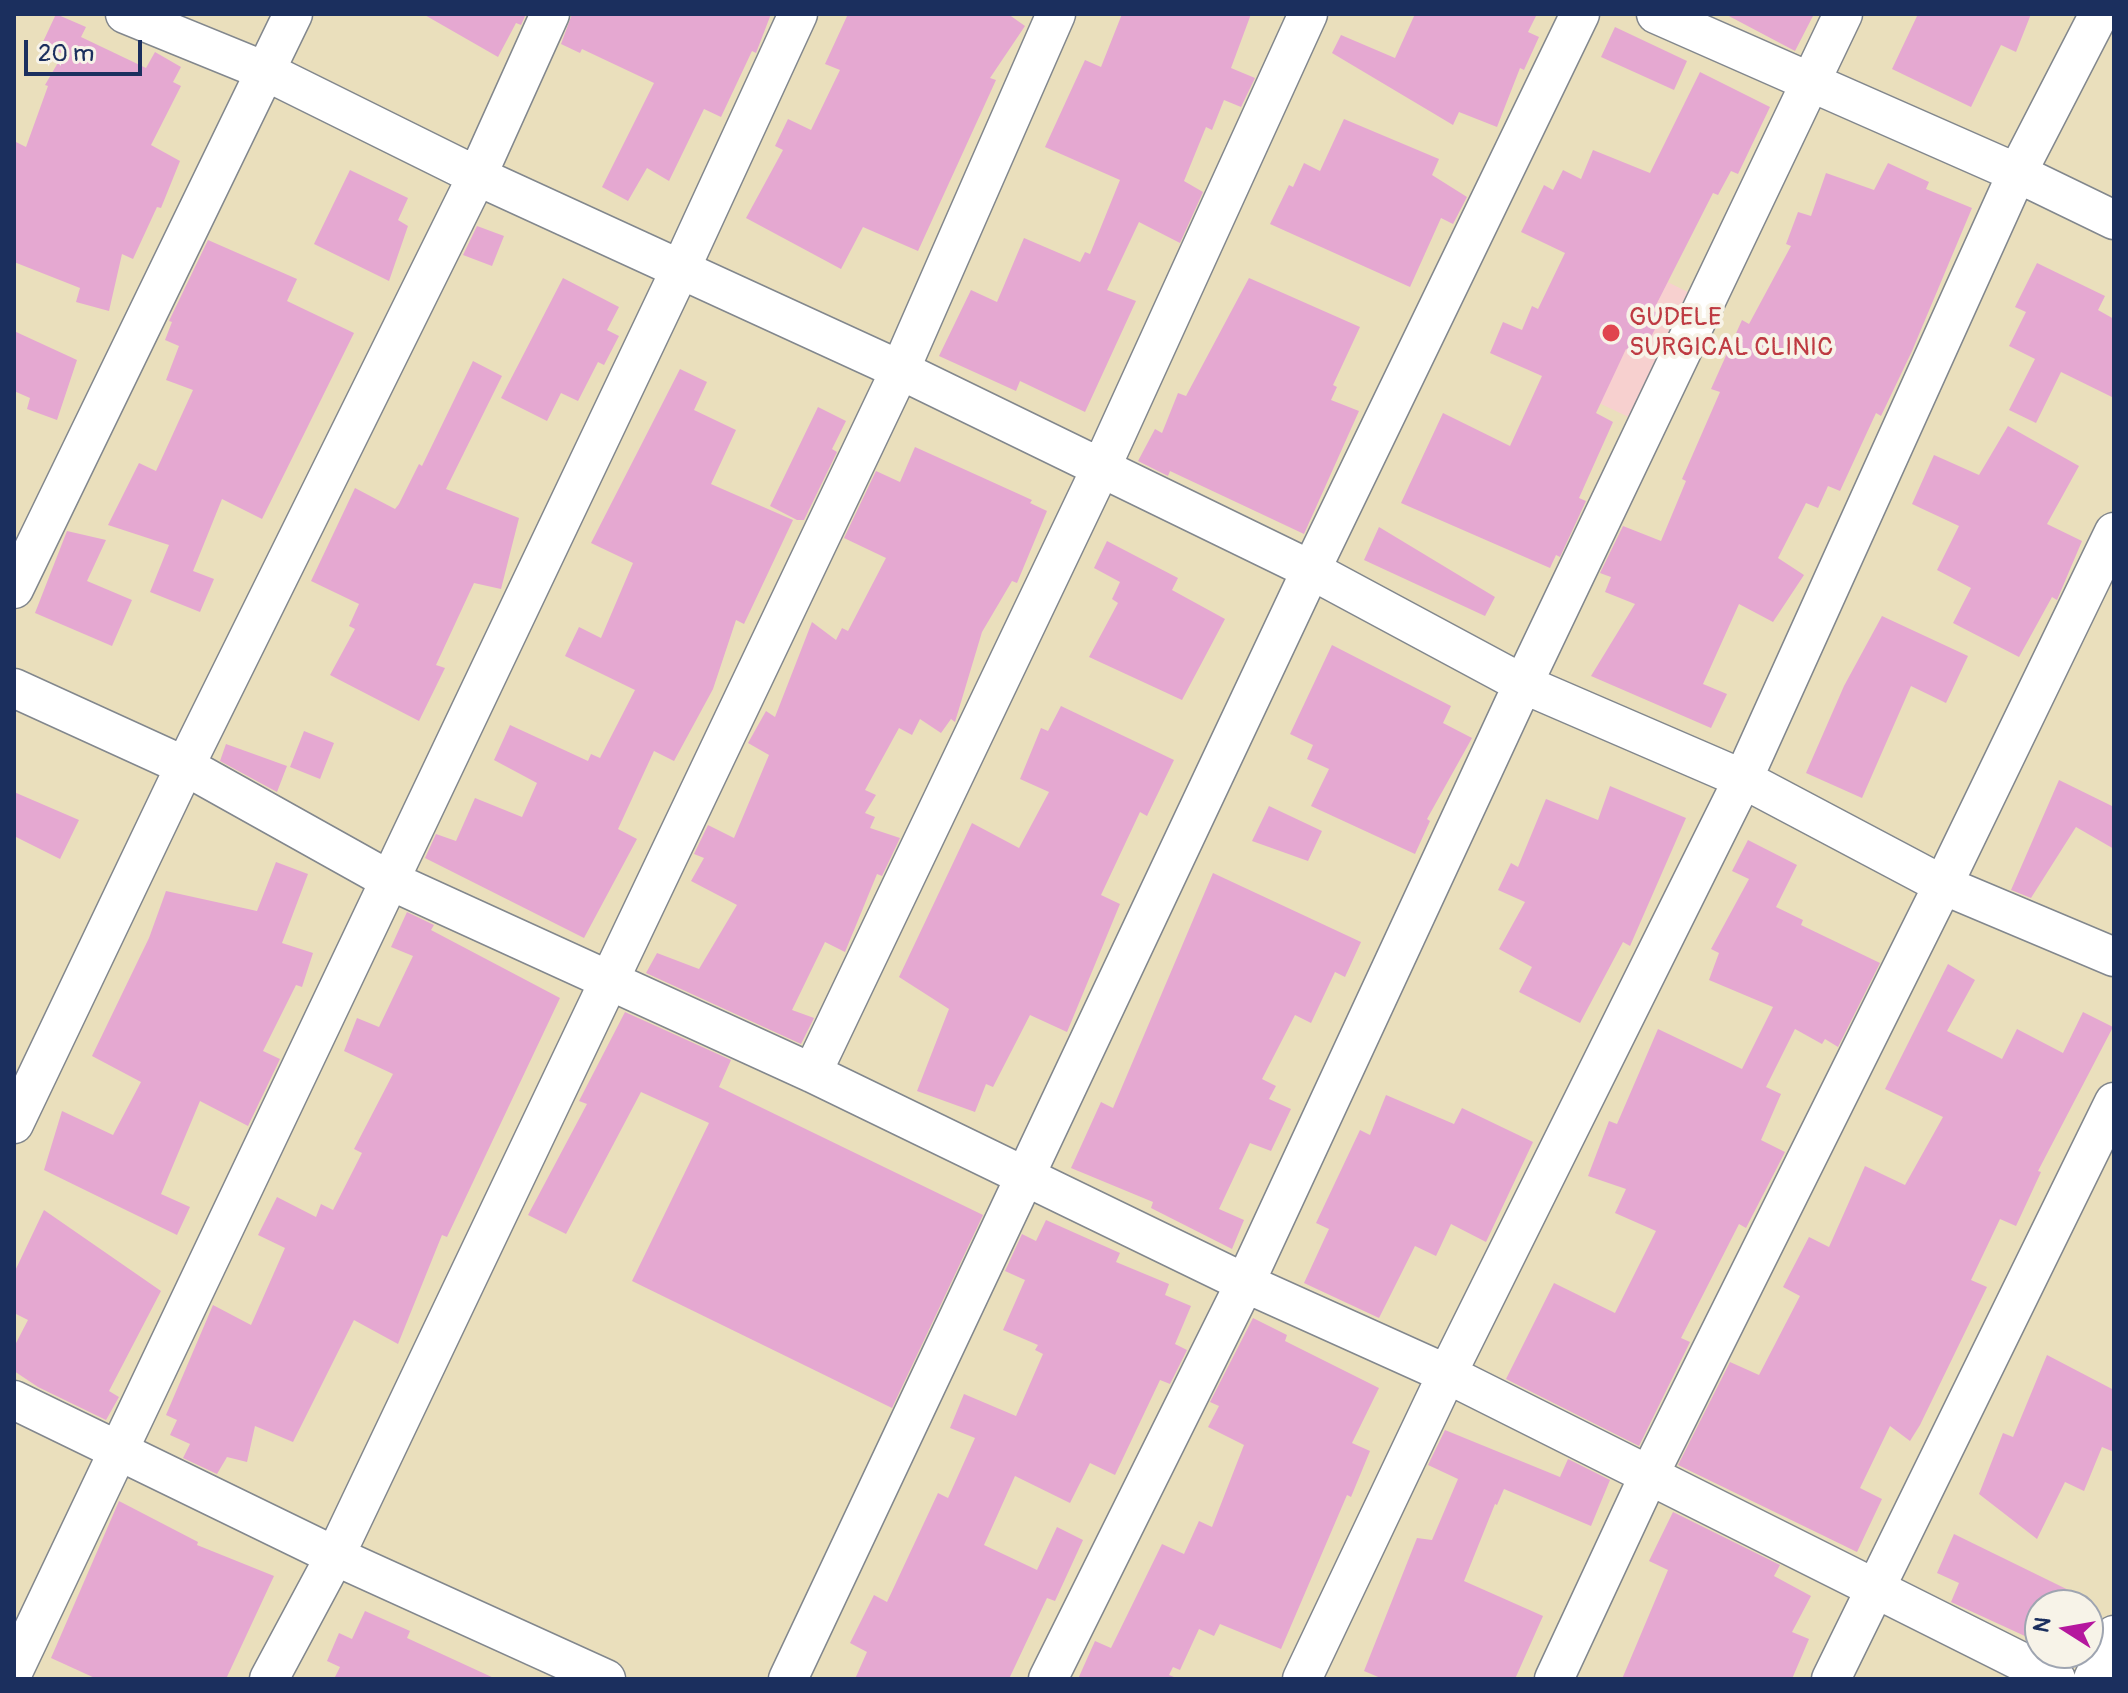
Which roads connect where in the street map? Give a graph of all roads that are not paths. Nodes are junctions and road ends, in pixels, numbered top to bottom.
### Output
1 (125, 14) edge
2 (293, 14) edge
3 (550, 14) edge
4 (798, 14) edge
5 (1056, 14) edge
6 (1308, 14) edge
7 (1580, 14) edge
8 (1656, 14) edge
9 (1843, 14) edge
10 (2099, 14) edge
11 (265, 71) junction
12 (1808, 84) junction
13 (2017, 173) junction
14 (477, 176) junction
15 (2114, 220) edge
16 (681, 268) junction
17 (900, 370) junction
18 (1100, 470) junction
19 (2114, 532) edge
20 (1311, 570) junction
21 (14, 589) edge
22 (1523, 684) junction
23 (14, 688) edge
24 (185, 766) junction
25 (1743, 779) junction
26 (389, 880) junction
27 (1943, 885) junction
28 (2114, 957) edge
29 (607, 980) junction
30 (812, 1073) junction
31 (2114, 1102) edge
32 (14, 1124) edge
33 (1028, 1175) junction
34 (1245, 1283) junction
35 (1447, 1374) junction
36 (14, 1400) edge
37 (120, 1449) junction
38 (1650, 1473) junction
39 (335, 1556) junction
40 (1874, 1587) junction
41 (2114, 1635) edge
42 (553, 1667) edge
43 (14, 1670) edge
44 (269, 1679) edge
45 (606, 1679) edge
46 (788, 1679) edge
47 (1048, 1679) edge
48 (1302, 1679) edge
49 (1554, 1679) edge
50 (1831, 1679) edge
51 (2056, 1679) edge
52 (2093, 1679) edge

1 - 11 street
2 - 11 street
3 - 14 street
4 - 16 street
5 - 17 street
6 - 18 street
7 - 20 street
8 - 12 street
9 - 12 street
10 - 13 street
11 - 14 street
11 - 21 street
12 - 13 street
12 - 22 street
13 - 15 street
13 - 25 street
14 - 16 street
14 - 24 street
16 - 17 street
16 - 26 street
17 - 18 street
17 - 29 street
18 - 20 street
18 - 30 street
19 - 27 street
20 - 22 street
20 - 33 street
22 - 25 street
22 - 34 street
23 - 24 street
24 - 26 street
24 - 32 street
25 - 27 street
25 - 35 street
26 - 29 street
26 - 37 street
27 - 28 street
27 - 38 street
29 - 30 street
29 - 39 street
30 - 33 street
31 - 40 street
33 - 34 street
33 - 46 street
34 - 35 street
34 - 47 street
35 - 38 street
35 - 48 street
36 - 37 street
37 - 39 street
37 - 43 street
38 - 40 street
38 - 49 street
39 - 42 street
39 - 44 street
40 - 50 street
40 - 51 street
41 - 52 street
42 - 45 street

